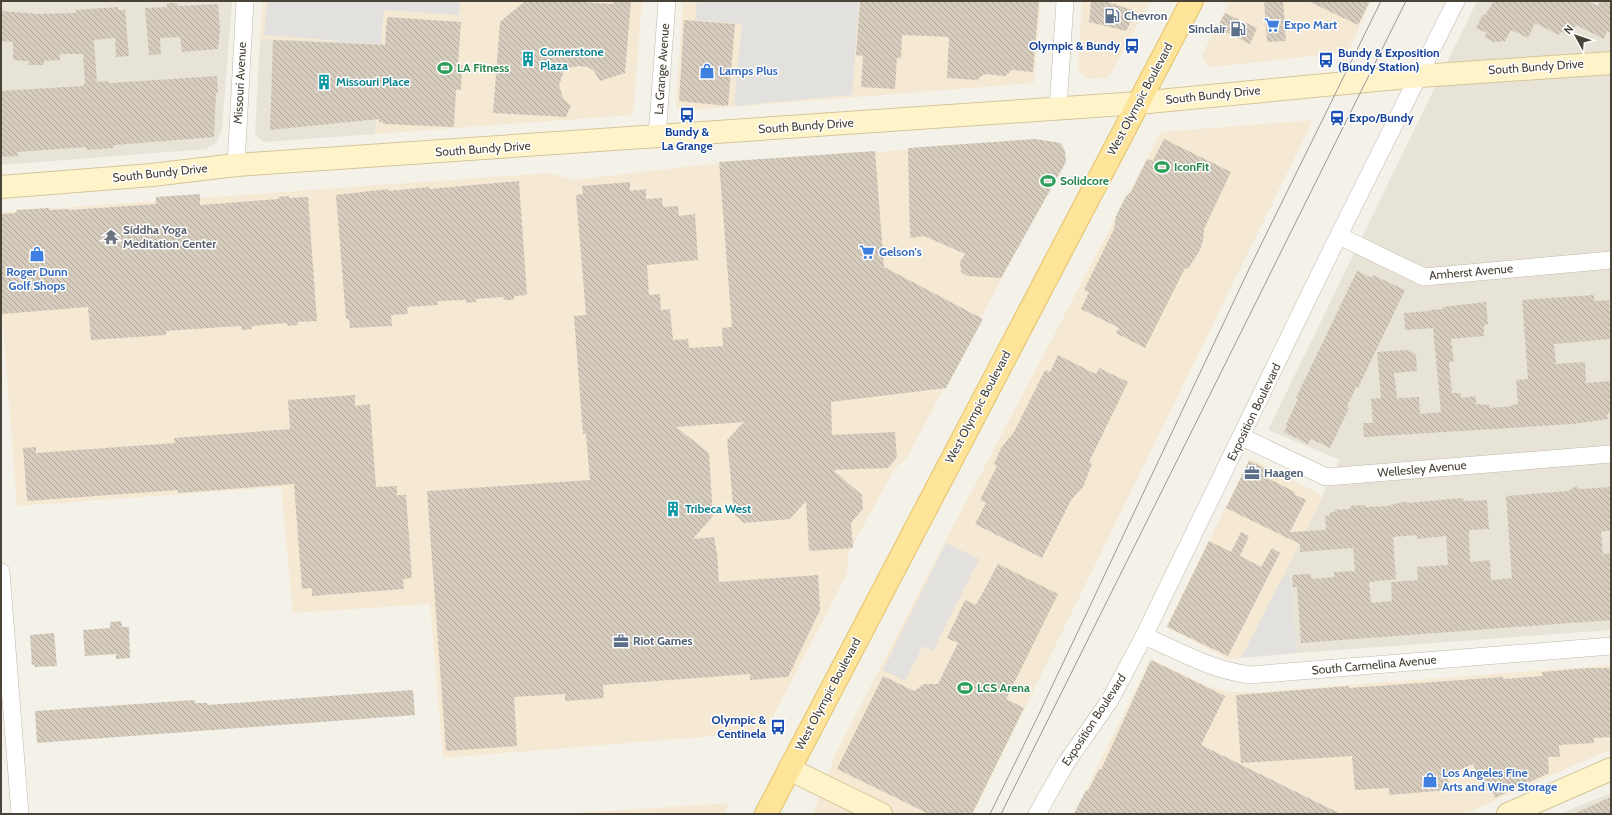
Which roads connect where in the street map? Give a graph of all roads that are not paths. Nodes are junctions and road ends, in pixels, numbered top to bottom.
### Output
1 (245, 1) edge
2 (667, 1) edge
3 (1065, 1) edge
4 (1192, 1) edge
5 (1456, 1) edge
6 (1611, 63) edge
7 (1419, 76) junction
8 (1138, 103) junction
9 (1058, 108) junction
10 (657, 137) junction
11 (236, 165) junction
12 (1, 187) edge
13 (1340, 236) junction
14 (1611, 260) edge
15 (1242, 438) junction
16 (1611, 454) edge
17 (1, 572) edge
18 (4, 636) edge
19 (1144, 636) junction
20 (1611, 646) edge
21 (789, 769) junction
22 (1611, 770) edge
23 (1541, 806) edge
24 (20, 814) edge
25 (766, 814) edge
26 (881, 814) edge
27 (1037, 814) edge
28 (1508, 814) edge

1 - 11 street, Missouri Avenue
2 - 10 street, La Grange Avenue
3 - 9 street
4 - 8 main road, West Olympic Boulevard
5 - 7 street, Exposition Boulevard
6 - 7 main road, South Bundy Drive
7 - 8 main road, South Bundy Drive
7 - 13 street, Exposition Boulevard
8 - 9 main road, South Bundy Drive
8 - 21 main road, West Olympic Boulevard
9 - 10 main road, South Bundy Drive
10 - 11 main road, South Bundy Drive
11 - 12 main road, South Bundy Drive
13 - 14 street, Amherst Avenue
13 - 15 street, Exposition Boulevard
15 - 16 street, Wellesley Avenue
15 - 19 street, Exposition Boulevard
17 - 18 street
18 - 24 street
19 - 20 street, South Carmelina Avenue
19 - 27 street, Exposition Boulevard
21 - 25 main road, West Olympic Boulevard
21 - 26 main road
22 - 23 main road
23 - 28 main road

